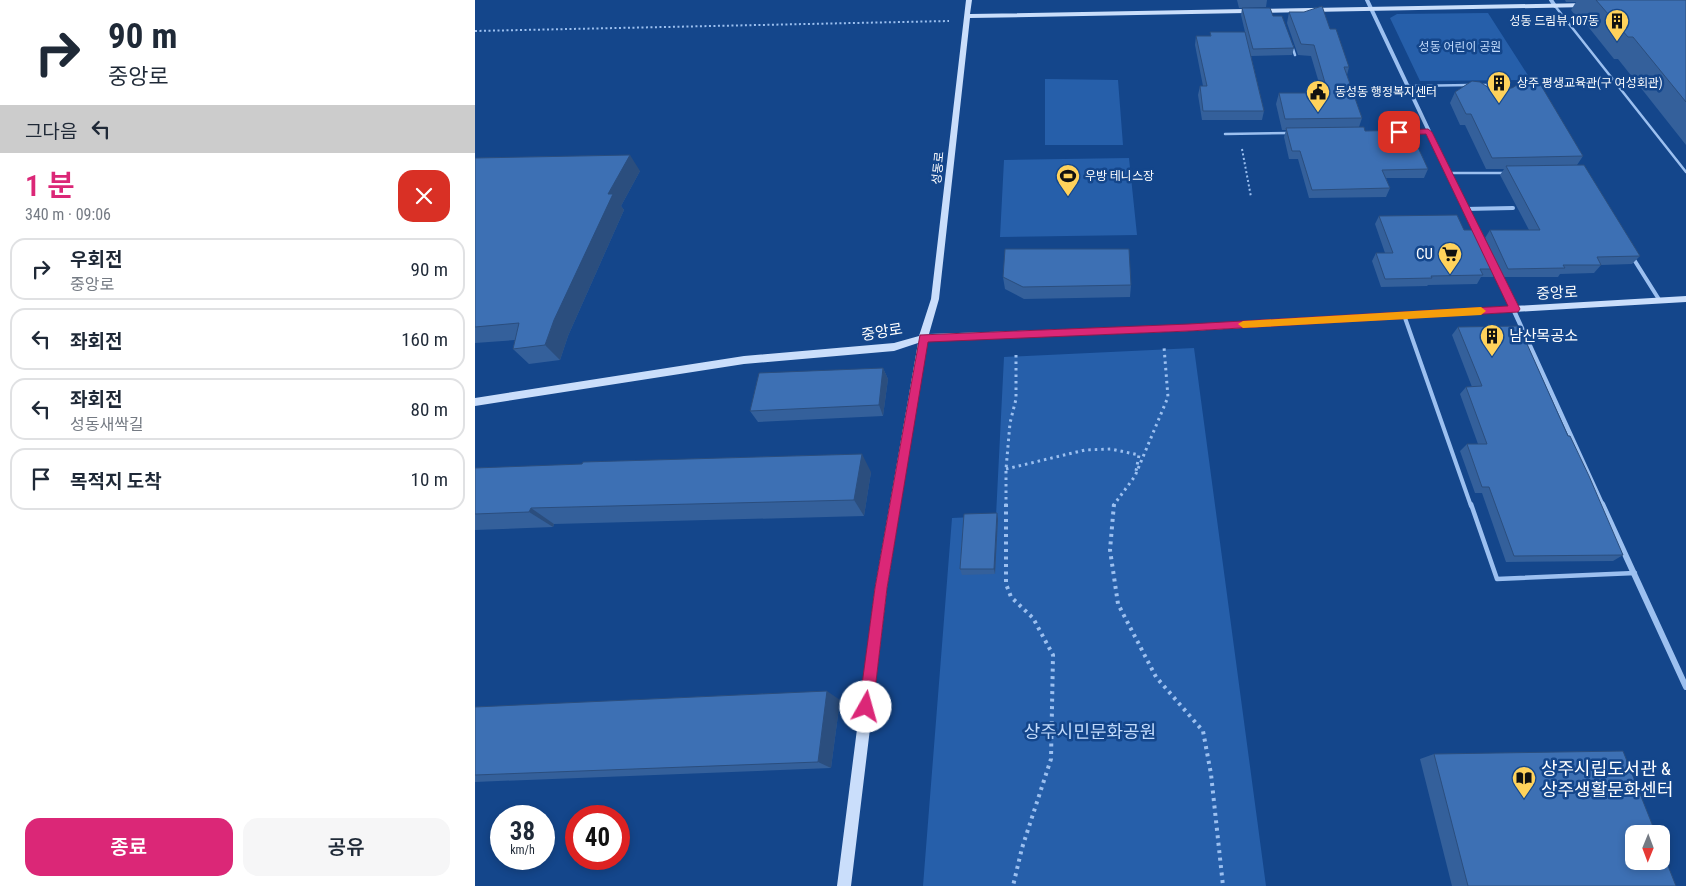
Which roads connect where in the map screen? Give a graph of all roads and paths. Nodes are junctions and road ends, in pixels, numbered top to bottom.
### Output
1 (969, 0) edge
2 (1367, 0) edge
3 (1553, 3) edge
4 (1592, 5) dead end
5 (1371, 9) junction
6 (967, 18) junction
7 (475, 31) edge
8 (1289, 39) edge
9 (1295, 55) edge
10 (1502, 85) dead end
11 (1407, 86) junction
12 (1399, 132) edge
13 (1428, 132) junction
14 (1299, 133) edge
15 (1225, 134) dead end
16 (1239, 134) junction
17 (1515, 172) edge
18 (1686, 172) edge
19 (1448, 173) junction
20 (1251, 197) dead end
21 (1465, 208) junction
22 (1513, 208) dead end
23 (1481, 242) edge
24 (1630, 252) edge
25 (1490, 259) edge
26 (1686, 299) edge
27 (1660, 300) junction
28 (1515, 309) junction
29 (1404, 315) junction
30 (923, 338) junction
31 (1164, 344) dead end
32 (1016, 354) dead end
33 (475, 402) edge
34 (1006, 469) junction
35 (1135, 476) junction
36 (1635, 573) junction
37 (1686, 687) edge
38 (844, 886) edge
39 (1013, 886) edge
40 (1223, 886) edge

1 - 6 street, 성동로
2 - 5 street
3 - 4 street
3 - 5 street
3 - 18 lane
5 - 6 street
5 - 11 street
6 - 7 path
6 - 30 street, 성동로
8 - 9 lane
10 - 11 lane
11 - 13 street
12 - 13 lane
13 - 19 street
14 - 16 lane
15 - 16 lane
16 - 20 path
17 - 19 lane
19 - 21 street
21 - 22 street
21 - 23 street
24 - 27 lane
25 - 28 street
26 - 27 street, 중앙로
27 - 28 street, 중앙로
28 - 29 street, 중앙로
28 - 36 street
29 - 30 street, 중앙로
29 - 36 lane
30 - 33 street, 중앙로
30 - 38 street, 성동로
31 - 35 path
32 - 34 path
34 - 35 path
34 - 39 path
35 - 40 path
36 - 37 street

